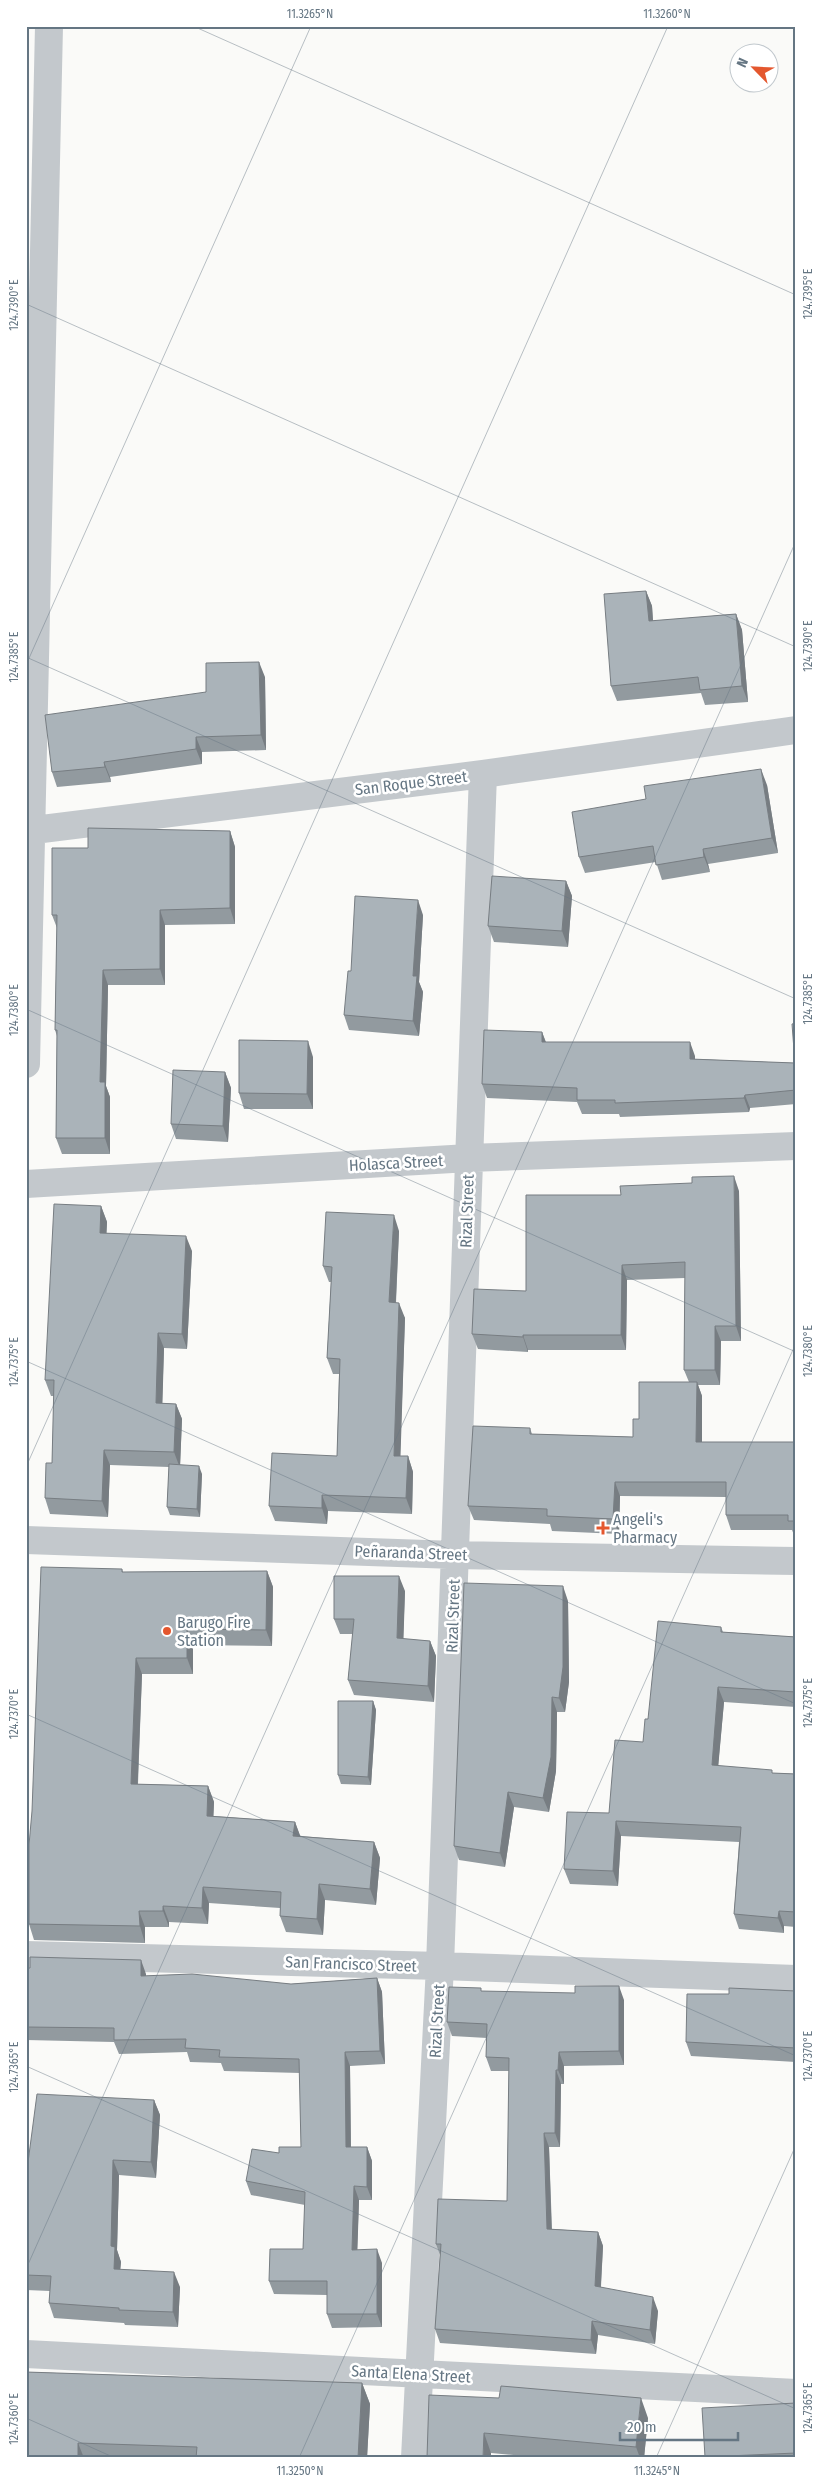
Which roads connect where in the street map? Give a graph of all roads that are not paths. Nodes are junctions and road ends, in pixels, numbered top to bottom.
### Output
1 (49, 26) edge
2 (796, 730) edge
3 (483, 774) junction
4 (29, 830) edge
5 (26, 1064) edge
6 (796, 1146) edge
7 (469, 1158) junction
8 (26, 1184) edge
9 (26, 1540) edge
10 (455, 1555) junction
11 (796, 1561) edge
12 (26, 1955) edge
13 (440, 1966) junction
14 (796, 1979) edge
15 (26, 2354) edge
16 (419, 2374) junction
17 (796, 2393) edge
18 (415, 2458) edge

1 - 4 street
2 - 3 street, San Roque Street
3 - 4 street, San Roque Street
3 - 7 street, Rizal Street
4 - 5 street
6 - 7 street, Holasca Street
7 - 8 street, Holasca Street
7 - 10 street, Rizal Street
9 - 10 street, Peñaranda Street
10 - 11 street, Peñaranda Street
10 - 13 street, Rizal Street
12 - 13 street, San Francisco Street
13 - 14 street, San Francisco Street
13 - 16 street, Rizal Street
15 - 16 street, Santa Elena Street
16 - 17 street, Santa Elena Street
16 - 18 street, Rizal Street

